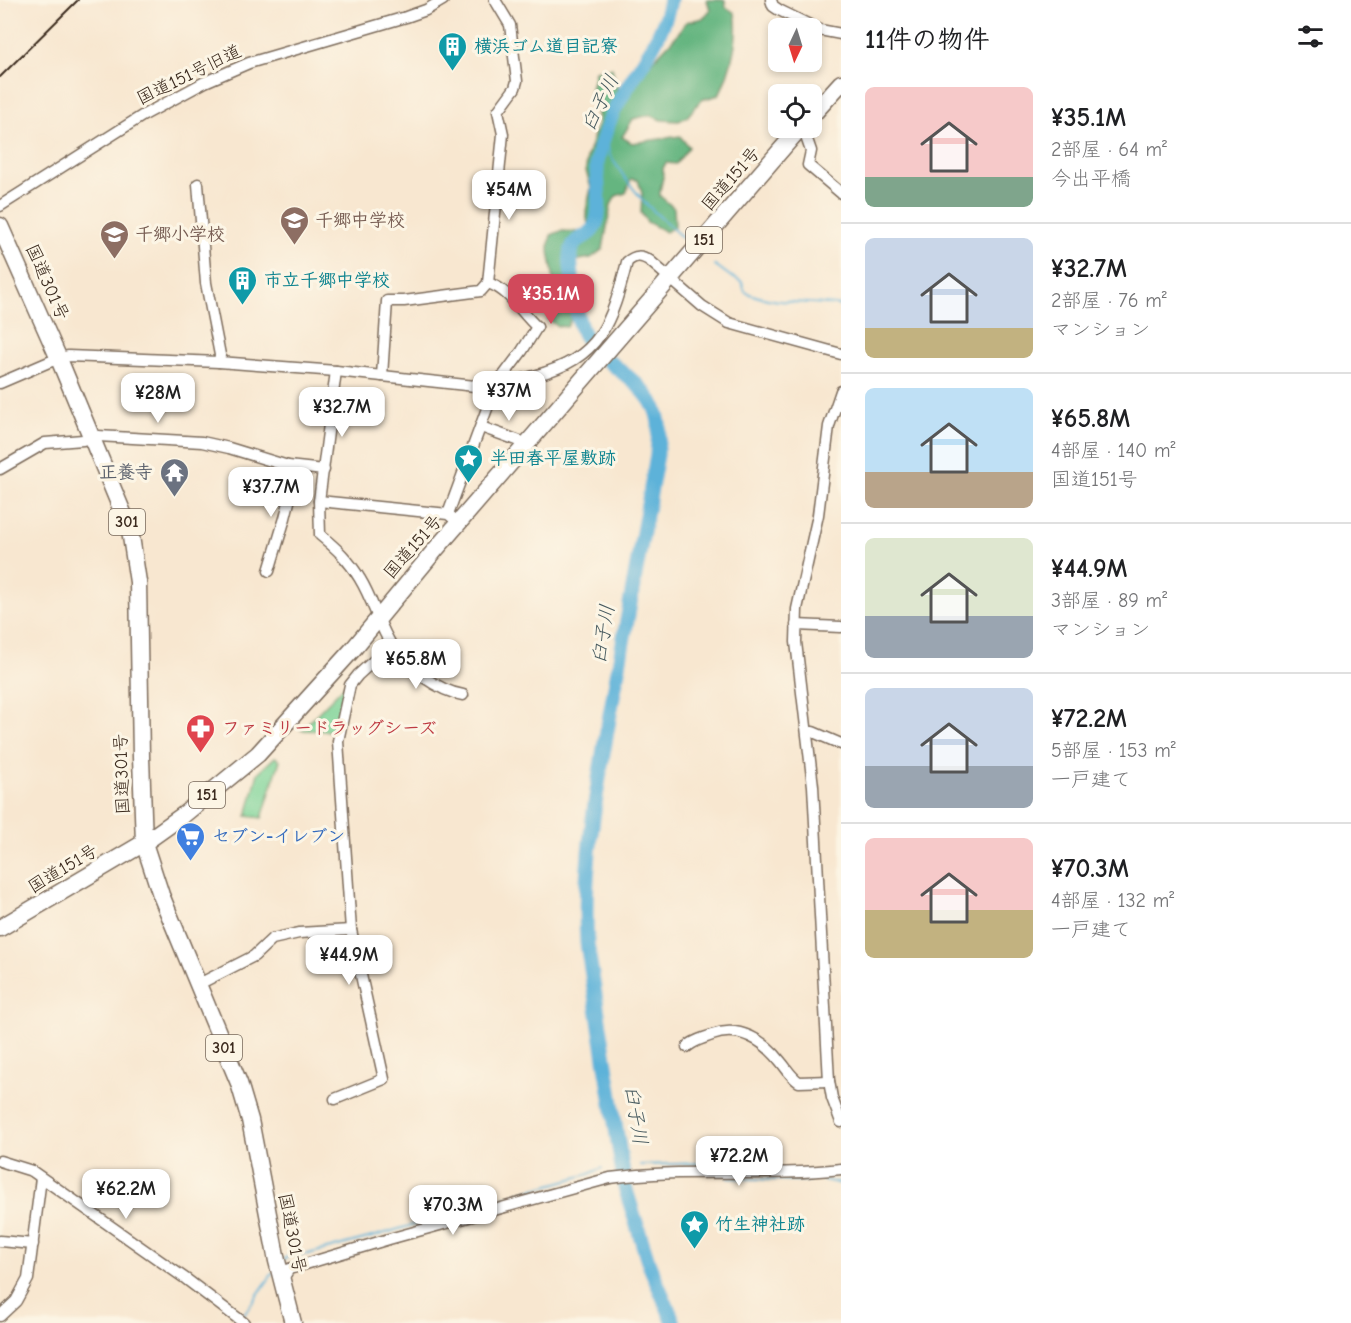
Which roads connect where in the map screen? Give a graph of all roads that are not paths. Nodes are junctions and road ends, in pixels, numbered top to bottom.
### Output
1 (443, 0) edge
2 (495, 0) edge
3 (771, 0) edge
4 (841, 34) edge
5 (841, 83) edge
6 (822, 104) edge
7 (792, 138) edge
8 (805, 138) edge
9 (198, 184) dead end
10 (841, 194) edge
11 (0, 206) edge
12 (0, 226) edge
13 (671, 278) junction
14 (488, 283) junction
15 (841, 354) edge
16 (59, 359) junction
17 (219, 362) junction
18 (336, 371) junction
19 (382, 376) junction
20 (0, 383) edge
21 (495, 387) junction
22 (841, 391) edge
23 (481, 427) junction
24 (90, 436) junction
25 (528, 444) junction
26 (288, 466) junction
27 (0, 469) edge
28 (324, 470) junction
29 (318, 501) junction
30 (454, 519) junction
31 (269, 571) dead end
32 (378, 618) junction
33 (796, 625) junction
34 (841, 627) edge
35 (391, 645) junction
36 (463, 695) dead end
37 (808, 732) junction
38 (841, 744) edge
39 (144, 843) junction
40 (0, 928) edge
41 (351, 930) junction
42 (197, 985) junction
43 (687, 1047) dead end
44 (829, 1081) junction
45 (335, 1099) dead end
46 (841, 1122) edge
47 (0, 1161) edge
48 (841, 1169) edge
49 (41, 1178) junction
50 (0, 1241) edge
51 (33, 1244) junction
52 (280, 1271) junction
53 (0, 1316) edge
54 (239, 1320) edge
55 (293, 1323) edge

1 - 11 street, 国道151号旧道
2 - 14 street
3 - 4 street
5 - 6 highway
7 - 13 highway, 国道151号 / 151
8 - 10 street
9 - 17 street
12 - 16 highway, 国道301号 / 301
13 - 15 street
13 - 21 street
13 - 25 highway, 国道151号 / 151
14 - 19 street
14 - 21 street
16 - 17 street
16 - 20 street
16 - 24 highway, 国道301号 / 301
17 - 18 street
18 - 19 street
18 - 28 street
19 - 21 street
21 - 23 street
22 - 33 street
23 - 25 street
23 - 30 street
24 - 26 street
24 - 27 street
24 - 39 highway, 国道301号 / 301
25 - 30 highway, 国道151号 / 151
26 - 28 street
26 - 31 street
28 - 29 street
29 - 30 street
29 - 32 street
30 - 32 highway, 国道151号 / 151
32 - 35 street
32 - 39 highway, 国道151号 / 151
33 - 34 street
33 - 37 street
35 - 36 street
35 - 41 street
37 - 38 street
37 - 44 street
39 - 40 highway, 国道151号 / 151
39 - 42 highway, 国道301号 / 301
41 - 42 street
41 - 45 street
42 - 52 highway, 国道301号 / 301
43 - 44 street
44 - 46 street
47 - 49 street
48 - 52 street
49 - 51 street
49 - 54 street
50 - 51 street
51 - 53 street
52 - 55 highway, 国道301号 / 301

